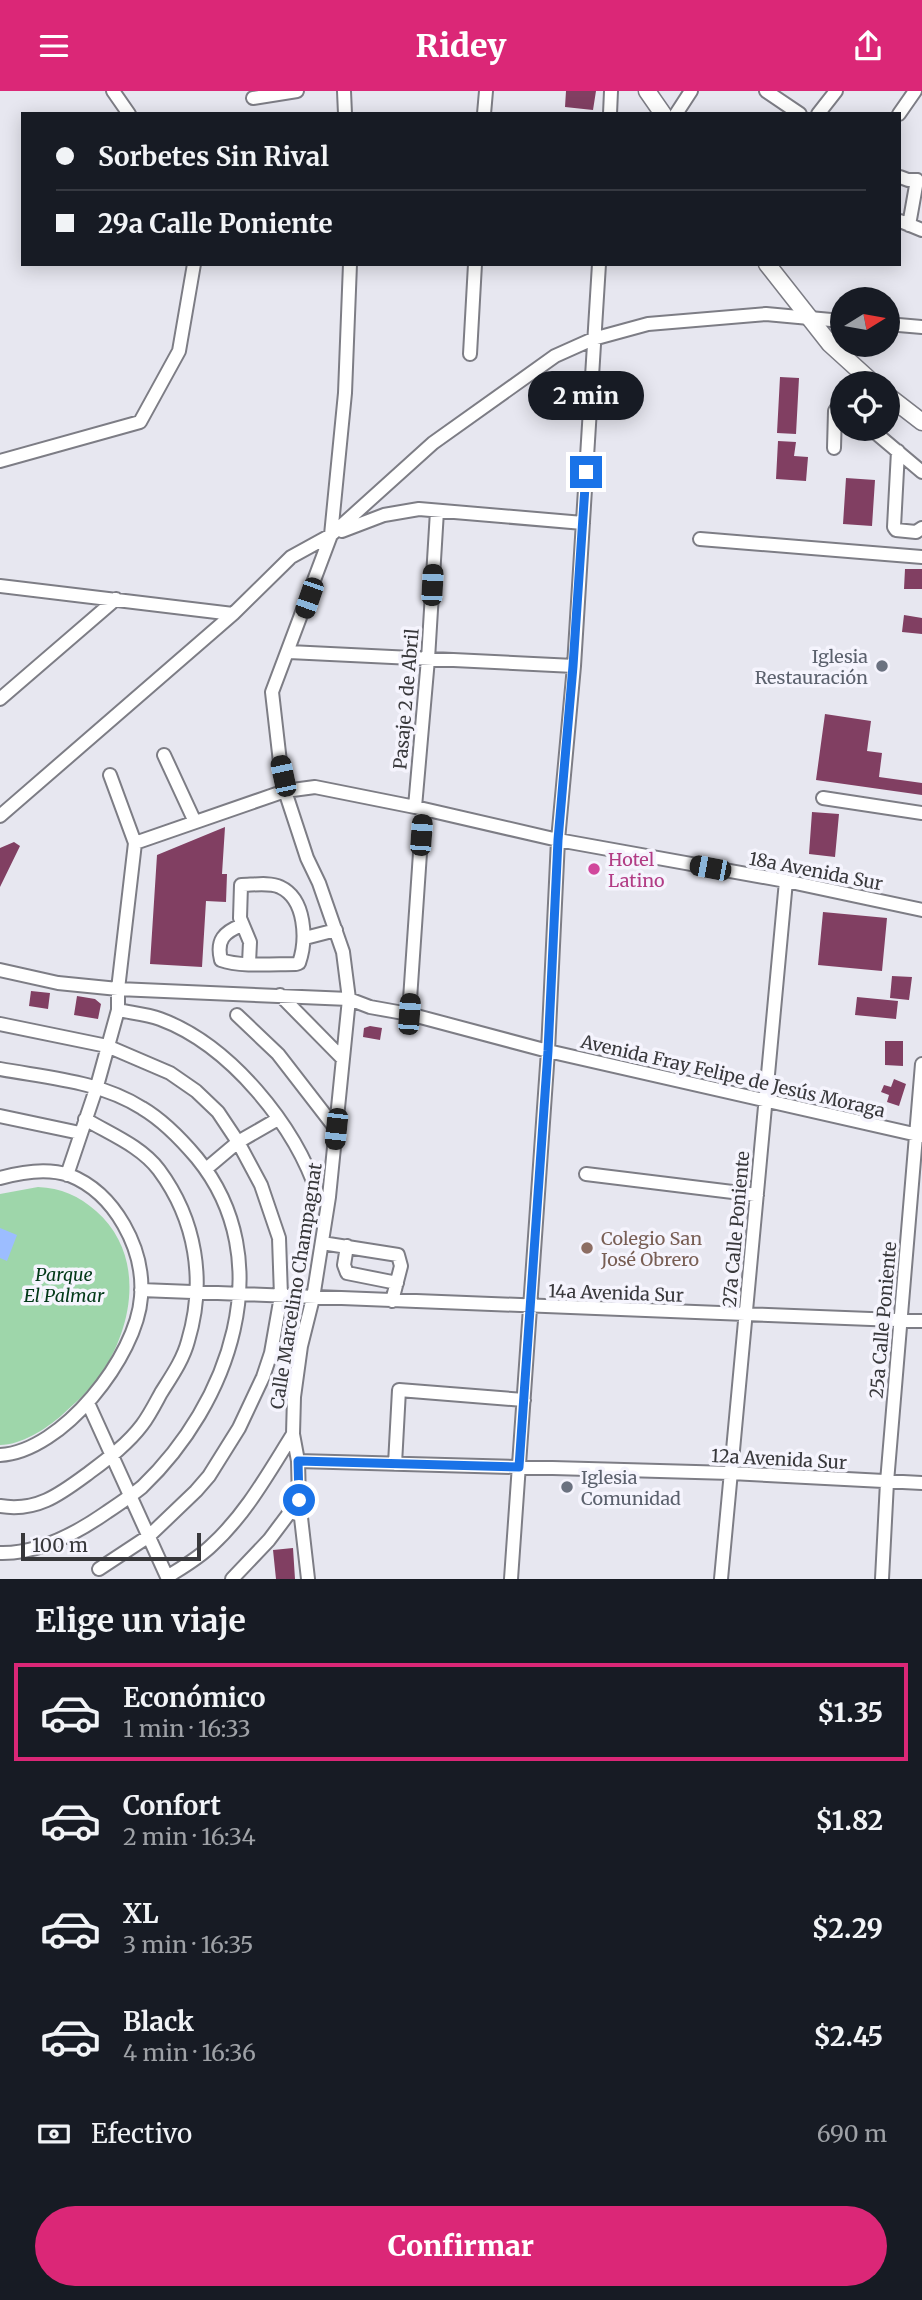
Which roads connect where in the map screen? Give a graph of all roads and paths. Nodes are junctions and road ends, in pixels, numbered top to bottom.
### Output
1 (113, 91) edge
2 (297, 91) edge
3 (344, 91) edge
4 (486, 91) edge
5 (611, 91) edge
6 (647, 91) edge
7 (691, 91) edge
8 (766, 91) edge
9 (836, 91) edge
10 (915, 91) edge
11 (253, 98) dead end
12 (128, 112) edge
13 (345, 112) edge
14 (484, 112) edge
15 (610, 112) edge
16 (662, 112) edge
17 (677, 112) edge
18 (797, 112) edge
19 (820, 112) edge
20 (900, 112) edge
21 (901, 177) edge
22 (920, 178) edge
23 (910, 225) edge
24 (194, 266) edge
25 (350, 266) edge
26 (474, 266) edge
27 (599, 266) edge
28 (769, 266) edge
29 (808, 318) junction
30 (830, 320) edge
31 (900, 325) edge
32 (922, 327) edge
33 (593, 339) junction
34 (470, 354) dead end
35 (856, 371) edge
36 (900, 405) edge
37 (922, 422) edge
38 (834, 441) edge
39 (886, 441) edge
40 (834, 448) dead end
41 (898, 451) junction
42 (0, 461) edge
43 (922, 472) edge
44 (436, 510) junction
45 (583, 523) junction
46 (922, 528) edge
47 (331, 535) junction
48 (700, 539) dead end
49 (922, 557) edge
50 (0, 586) edge
51 (116, 599) junction
52 (233, 614) junction
53 (289, 652) junction
54 (428, 659) junction
55 (573, 666) junction
56 (0, 699) edge
57 (164, 755) dead end
58 (110, 775) dead end
59 (285, 791) junction
60 (823, 798) dead end
61 (419, 808) junction
62 (922, 813) edge
63 (0, 816) edge
64 (195, 823) junction
65 (558, 840) junction
66 (135, 843) junction
67 (786, 881) junction
68 (922, 910) edge
69 (242, 925) junction
70 (336, 930) junction
71 (305, 938) junction
72 (249, 963) junction
73 (0, 970) edge
74 (118, 989) junction
75 (280, 995) junction
76 (349, 999) junction
77 (118, 1010) junction
78 (409, 1014) junction
79 (237, 1016) dead end
80 (0, 1024) edge
81 (107, 1046) junction
82 (548, 1051) junction
83 (343, 1059) junction
84 (922, 1064) edge
85 (0, 1069) edge
86 (97, 1086) junction
87 (765, 1101) junction
88 (0, 1116) edge
89 (85, 1119) junction
90 (278, 1119) junction
91 (336, 1129) junction
92 (80, 1133) junction
93 (919, 1136) edge
94 (238, 1142) junction
95 (206, 1169) junction
96 (586, 1174) dead end
97 (68, 1175) junction
98 (0, 1178) edge
99 (318, 1195) dead end
100 (757, 1195) junction
101 (322, 1243) junction
102 (347, 1246) junction
103 (397, 1283) junction
104 (141, 1290) junction
105 (197, 1292) junction
106 (240, 1294) junction
107 (281, 1296) junction
108 (313, 1298) junction
109 (392, 1301) junction
110 (531, 1307) junction
111 (746, 1315) junction
112 (900, 1320) junction
113 (922, 1321) edge
114 (524, 1400) junction
115 (88, 1403) junction
116 (293, 1434) junction
117 (0, 1454) edge
118 (112, 1455) junction
119 (298, 1461) junction
120 (395, 1464) junction
121 (519, 1467) junction
122 (731, 1473) junction
123 (887, 1482) junction
124 (922, 1483) edge
125 (131, 1496) junction
126 (299, 1500) junction
127 (0, 1506) edge
128 (149, 1536) junction
129 (0, 1553) edge
130 (99, 1569) dead end
131 (168, 1578) edge
132 (232, 1579) edge
133 (308, 1579) edge
134 (512, 1579) edge
135 (721, 1579) edge
136 (882, 1579) edge

1 - 12 street
2 - 11 street
3 - 13 street
4 - 14 street
5 - 15 street
6 - 16 main road
7 - 17 street
8 - 18 street
9 - 19 street
10 - 20 street
21 - 22 street
22 - 23 street
24 - 42 street
25 - 47 street, Calle Marcelino Champagnat
26 - 34 street
27 - 33 street
28 - 29 main road
29 - 30 street
29 - 33 street
29 - 35 main road
31 - 32 street
33 - 45 street
33 - 47 street
36 - 37 main road
38 - 40 street
39 - 41 street
41 - 43 street
41 - 46 street
44 - 45 street
44 - 47 street
44 - 54 street, Pasaje 2 de Abril
45 - 55 street
47 - 52 street
47 - 53 street, Calle Marcelino Champagnat
48 - 49 street
50 - 51 street
51 - 52 street
51 - 56 street
52 - 63 street
53 - 54 street
53 - 59 street, Calle Marcelino Champagnat
54 - 55 street
54 - 61 street, Pasaje 2 de Abril
55 - 65 street
57 - 64 street
58 - 66 street
59 - 61 street, 18a Avenida Sur
59 - 64 street, 18a Avenida Sur
59 - 70 street, Calle Marcelino Champagnat
60 - 62 street
61 - 65 street, 18a Avenida Sur
61 - 78 street, Pasaje 2 de Abril
64 - 66 street, 18a Avenida Sur
65 - 67 street, 18a Avenida Sur
65 - 82 street
66 - 74 street
67 - 68 street, 18a Avenida Sur
67 - 87 street, 27a Calle Poniente
69 - 71 street
69 - 72 street
69 - 72 street
70 - 71 street
70 - 76 street, Calle Marcelino Champagnat
71 - 72 street
73 - 74 street, Avenida Fray Felipe de Jesús Moraga
74 - 75 street, Avenida Fray Felipe de Jesús Moraga
74 - 77 street
75 - 76 street, Avenida Fray Felipe de Jesús Moraga
75 - 83 street
76 - 78 street, Avenida Fray Felipe de Jesús Moraga
76 - 83 street, Calle Marcelino Champagnat
77 - 81 street
77 - 90 street
78 - 82 street, Avenida Fray Felipe de Jesús Moraga
79 - 91 street
80 - 81 street
81 - 86 street
81 - 94 street
82 - 87 street, Avenida Fray Felipe de Jesús Moraga
82 - 110 street
83 - 91 street, Calle Marcelino Champagnat
84 - 93 street, 25a Calle Poniente
85 - 86 street
86 - 89 street
86 - 95 street
87 - 93 street, Avenida Fray Felipe de Jesús Moraga
87 - 100 street, 27a Calle Poniente
88 - 92 street
89 - 92 street
89 - 105 street
90 - 94 street
90 - 99 street
91 - 101 street, Calle Marcelino Champagnat
92 - 97 street
93 - 112 street, 25a Calle Poniente
94 - 95 street
94 - 107 street
95 - 106 street
96 - 100 street
97 - 98 street
97 - 104 street
100 - 111 street, 27a Calle Poniente
101 - 102 street
101 - 108 street, Calle Marcelino Champagnat
102 - 103 street
102 - 103 street
103 - 109 street
104 - 105 street, 14a Avenida Sur
104 - 115 street
105 - 106 street, 14a Avenida Sur
105 - 118 street
106 - 107 street, 14a Avenida Sur
106 - 125 street
107 - 108 street, 14a Avenida Sur
107 - 128 street
108 - 109 street, 14a Avenida Sur
108 - 116 street, Calle Marcelino Champagnat
109 - 110 street, 14a Avenida Sur
110 - 111 street, 14a Avenida Sur
110 - 114 street
111 - 112 street, 14a Avenida Sur
111 - 122 street, 27a Calle Poniente
112 - 113 street, 14a Avenida Sur
112 - 123 street, 25a Calle Poniente
114 - 120 street
114 - 121 street
115 - 117 street
115 - 118 street
116 - 119 street, Calle Marcelino Champagnat
116 - 131 street
118 - 125 street
118 - 127 street
119 - 120 street, 12a Avenida Sur
119 - 126 street, Calle Marcelino Champagnat
120 - 121 street, 12a Avenida Sur
121 - 122 street, 12a Avenida Sur
121 - 134 street
122 - 123 street, 12a Avenida Sur
122 - 135 street, 27a Calle Poniente
123 - 124 street, 12a Avenida Sur
123 - 136 street, 25a Calle Poniente
125 - 128 street
125 - 129 street
126 - 132 street
126 - 133 street, Calle Marcelino Champagnat
128 - 130 street
128 - 131 street

